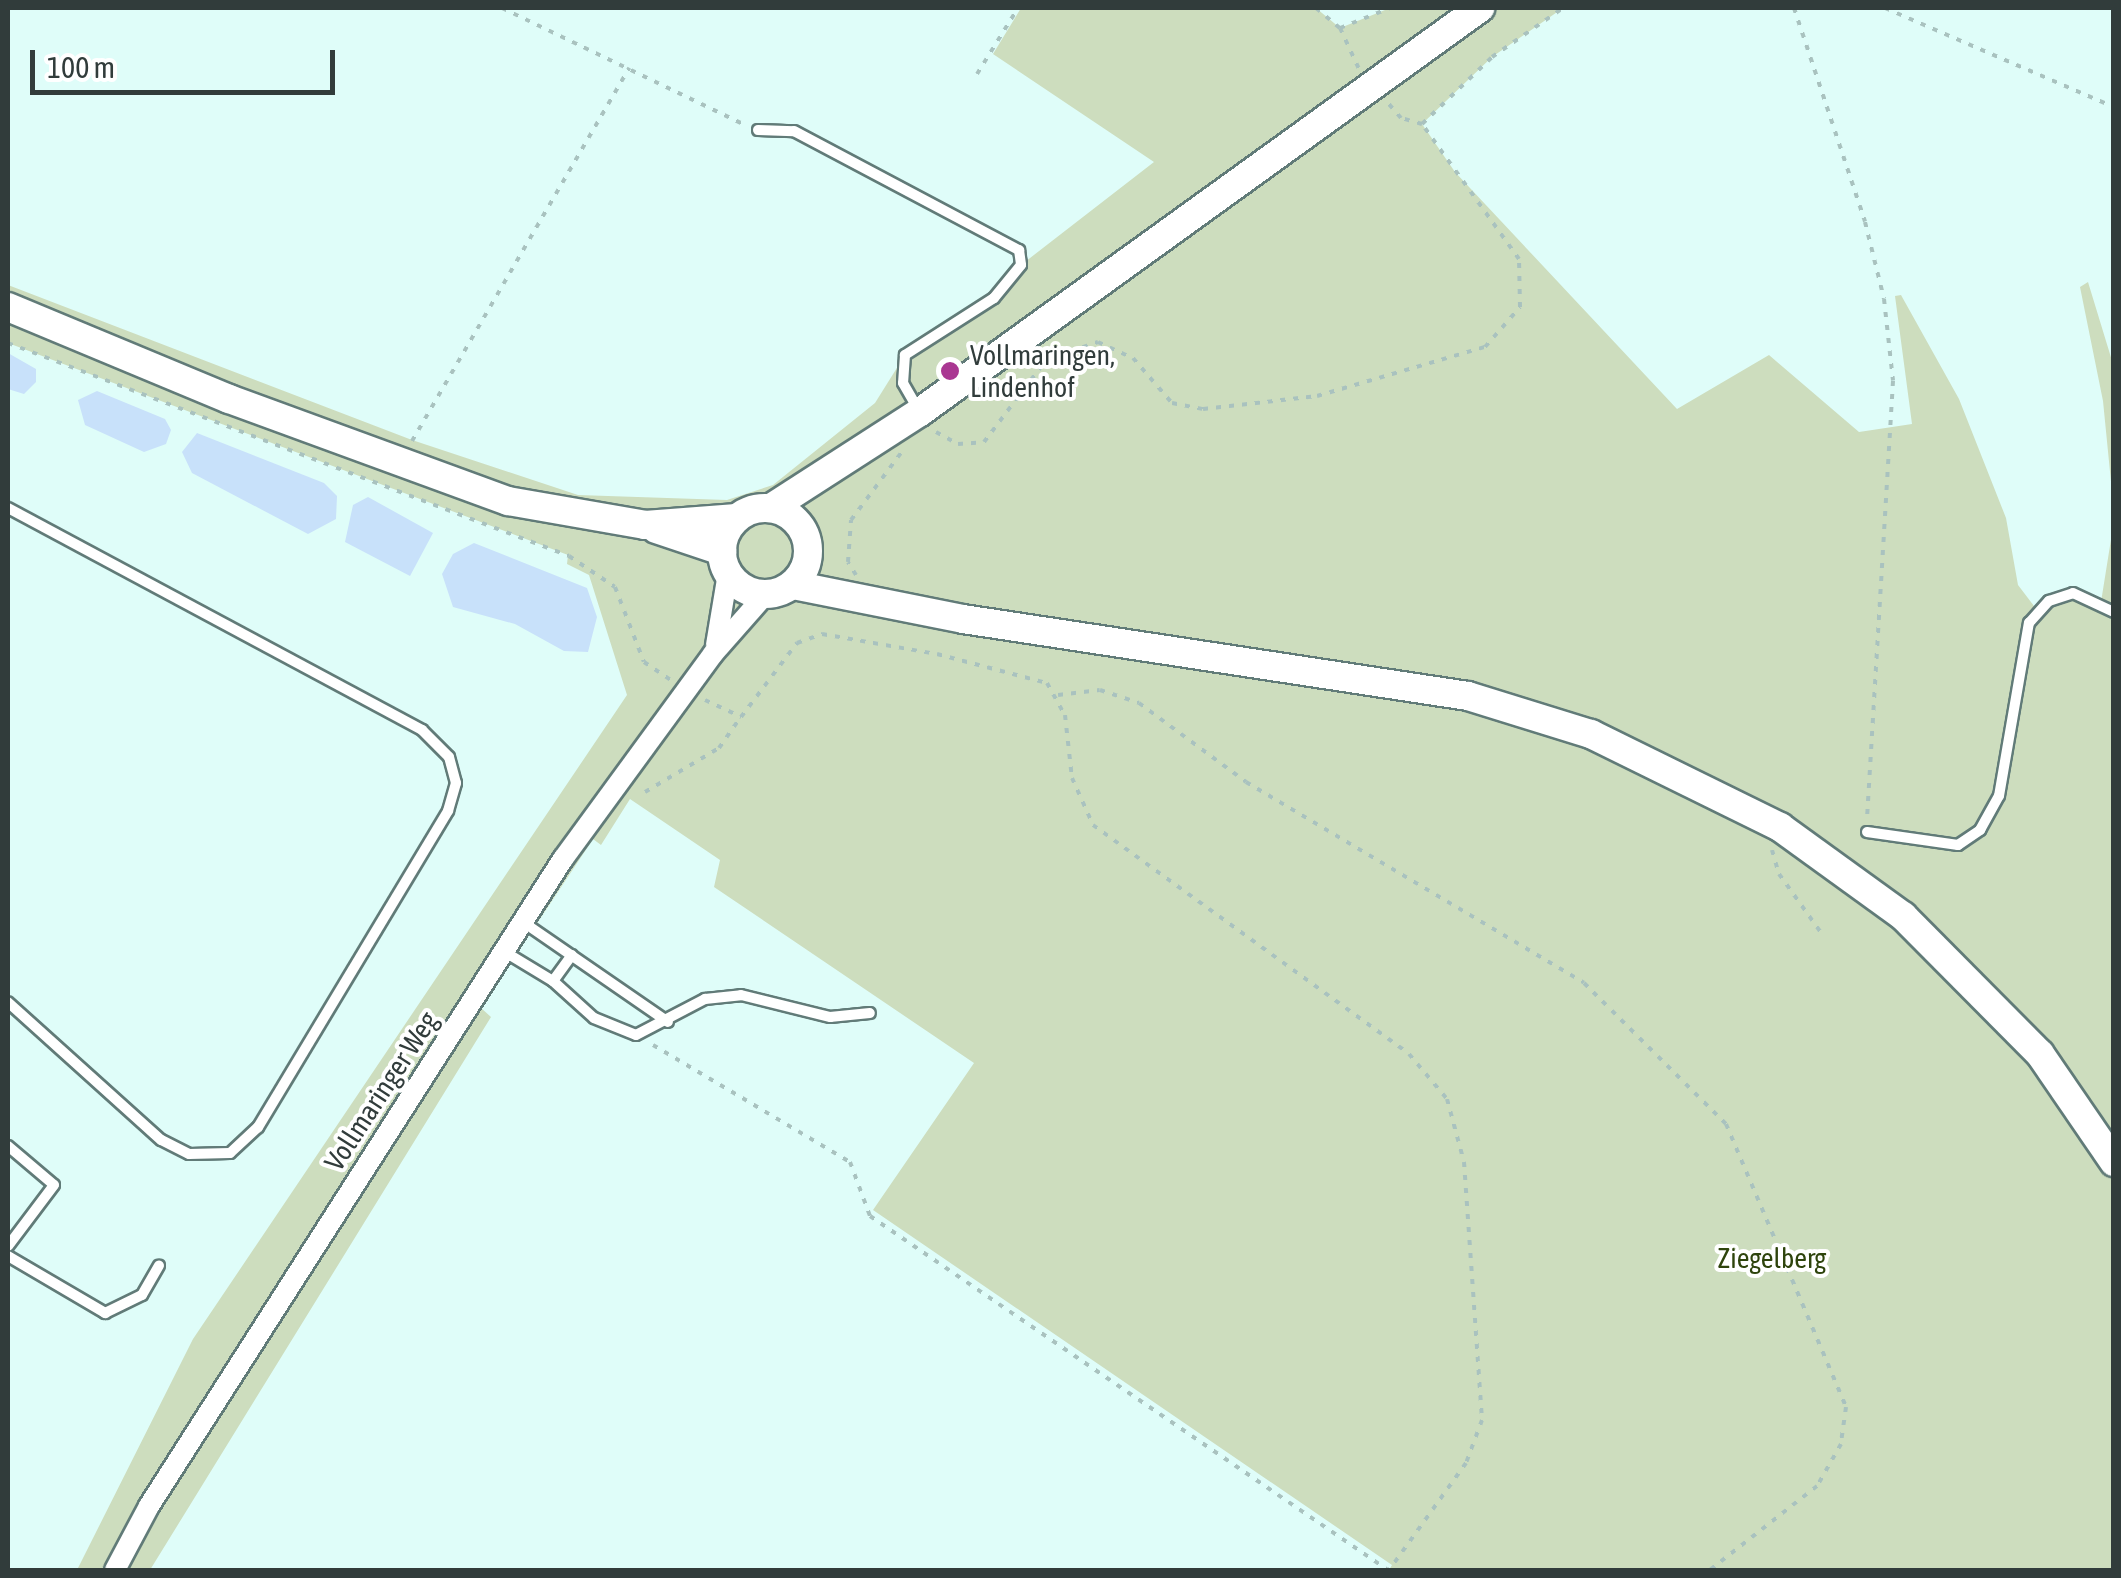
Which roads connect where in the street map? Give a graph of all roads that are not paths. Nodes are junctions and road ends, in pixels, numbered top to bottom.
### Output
1 (1480, 8) edge
2 (758, 130) road end
3 (8, 308) edge
4 (920, 412) junction
5 (844, 460) junction
6 (8, 508) edge
7 (771, 508) junction
8 (736, 518) junction
9 (645, 525) junction
10 (805, 544) junction
11 (725, 562) junction
12 (793, 585) junction
13 (764, 596) junction
14 (869, 596) junction
15 (2114, 612) edge
16 (713, 654) junction
17 (1867, 832) road end
18 (523, 922) junction
19 (504, 951) junction
20 (572, 956) junction
21 (553, 981) junction
22 (8, 1002) edge
23 (870, 1013) dead end
24 (668, 1022) junction
25 (8, 1146) edge
26 (2114, 1162) edge
27 (8, 1246) edge
28 (8, 1256) edge
29 (159, 1265) dead end
30 (114, 1570) edge

1 - 4 street
2 - 4 lane
3 - 9 street
4 - 5 street
5 - 7 street
5 - 10 street
6 - 22 lane
7 - 8 street
7 - 10 street
8 - 9 street
8 - 11 street
9 - 11 street
10 - 12 street
10 - 14 street
11 - 13 street
11 - 16 street, Vollmaringer Weg
12 - 13 street
12 - 14 street
13 - 16 street, Vollmaringer Weg
14 - 26 street
15 - 17 lane
16 - 18 street, Vollmaringer Weg
18 - 19 street, Vollmaringer Weg
18 - 20 lane
19 - 21 lane
19 - 30 street, Vollmaringer Weg
20 - 21 lane
20 - 24 lane
21 - 24 lane
23 - 24 lane
25 - 27 lane
28 - 29 lane

